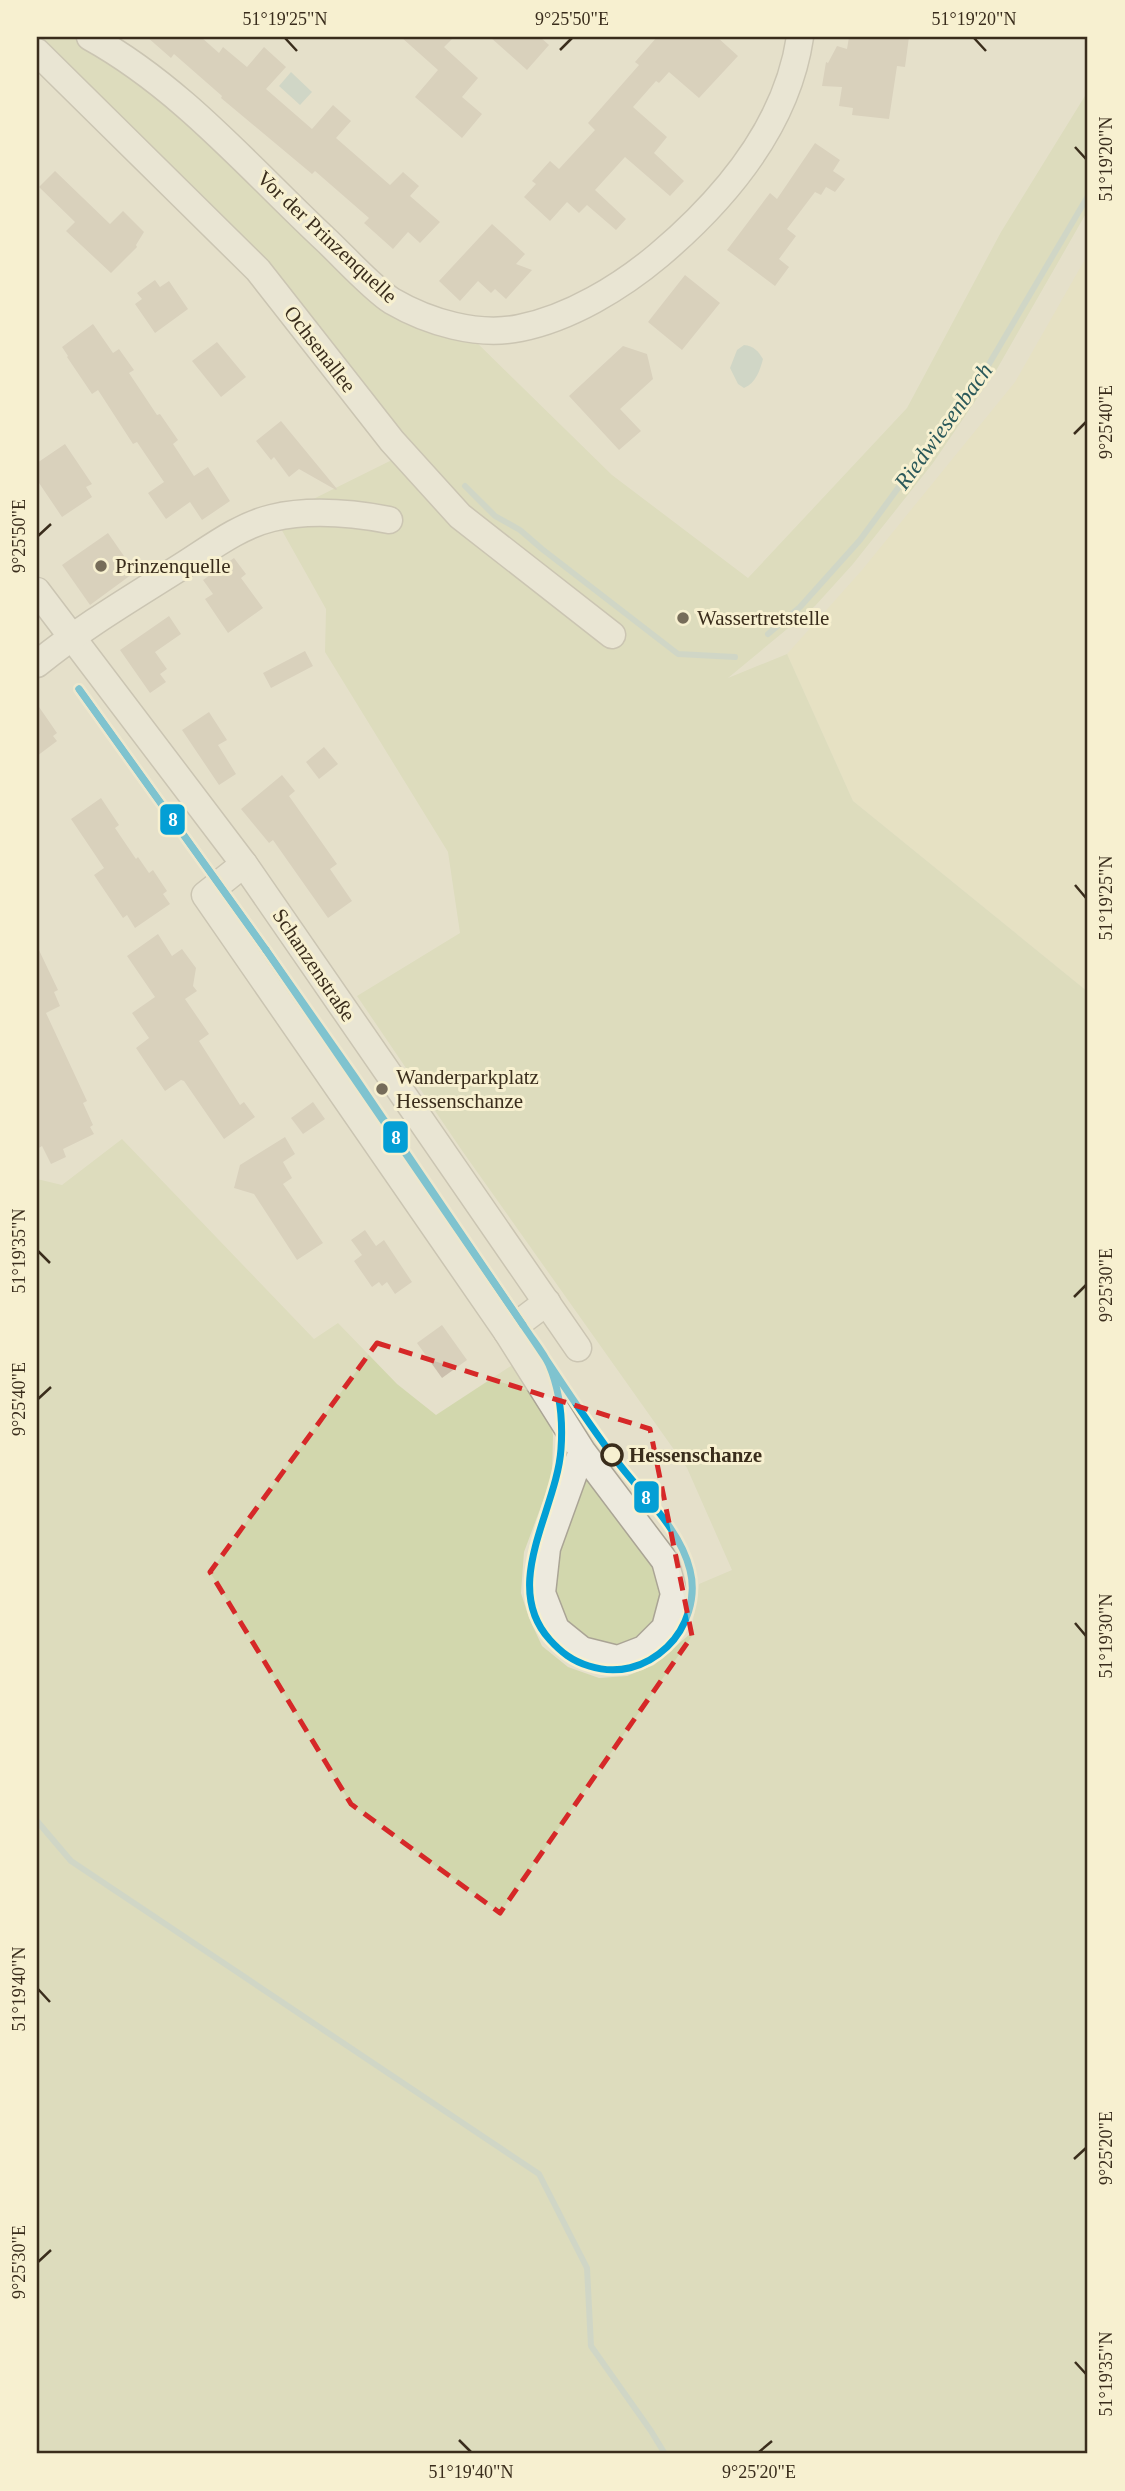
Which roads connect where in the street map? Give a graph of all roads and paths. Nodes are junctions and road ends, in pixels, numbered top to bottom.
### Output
1 (90, 37) edge
2 (800, 37) edge
3 (37, 52) edge
4 (389, 520) dead end
5 (37, 590) edge
6 (612, 635) dead end
7 (72, 636) junction
8 (37, 664) edge
9 (244, 863) junction
10 (547, 1302) junction
11 (507, 1332) junction
12 (578, 1348) dead end
13 (582, 1451) junction

1 - 2 street, Vor der Prinzenquelle
3 - 6 street, Ochsenallee
4 - 7 street
5 - 7 street, Schanzenstraße
7 - 8 street
7 - 9 street, Schanzenstraße
9 - 10 street, Schanzenstraße
9 - 11 street
10 - 11 street
10 - 12 street, Schanzenstraße
11 - 13 street
13 - 13 street

